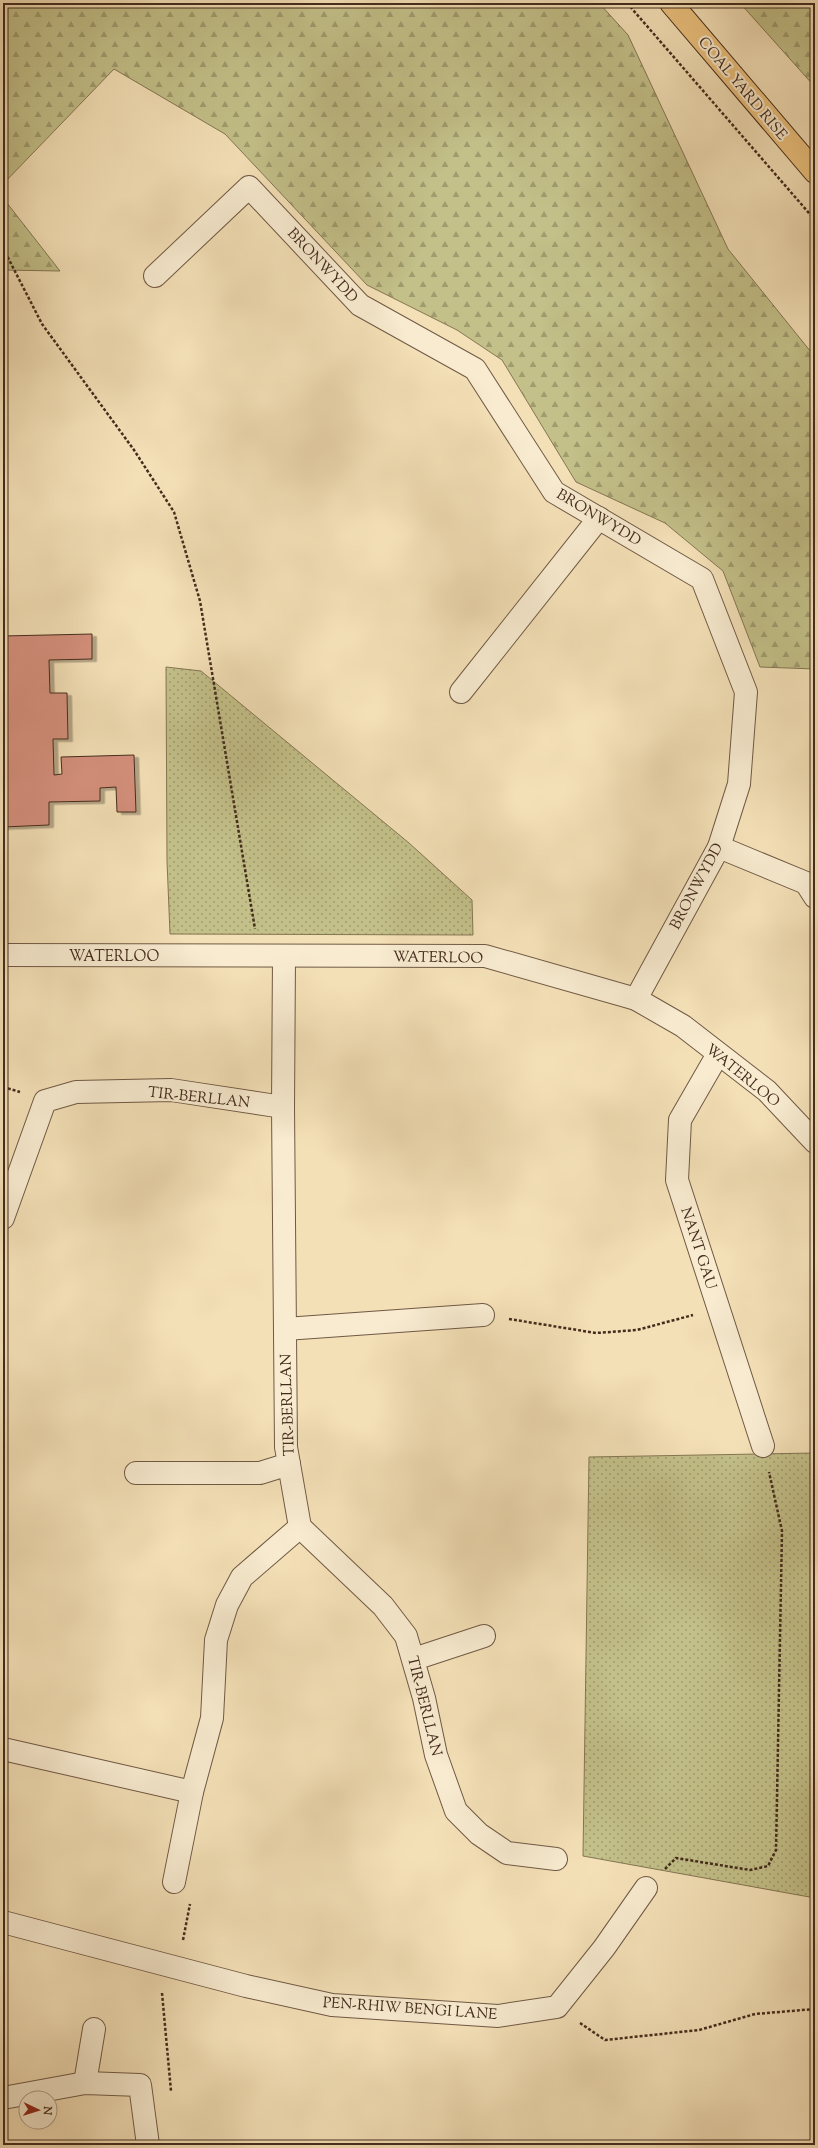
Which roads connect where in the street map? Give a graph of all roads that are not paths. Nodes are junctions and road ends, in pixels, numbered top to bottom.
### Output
1 (671, 3) edge
2 (815, 172) edge
3 (155, 276) dead end
4 (599, 518) junction
5 (461, 692) dead end
6 (718, 847) junction
7 (815, 897) edge
8 (3, 955) edge
9 (284, 957) junction
10 (636, 999) junction
11 (718, 1054) junction
12 (283, 1107) junction
13 (815, 1142) edge
14 (3, 1218) edge
15 (483, 1315) road end
16 (285, 1329) junction
17 (763, 1446) road end
18 (289, 1464) junction
19 (136, 1473) dead end
20 (300, 1527) junction
21 (484, 1636) dead end
22 (414, 1659) junction
23 (3, 1749) edge
24 (192, 1792) junction
25 (556, 1859) dead end
26 (174, 1882) road end
27 (646, 1888) road end
28 (3, 1922) edge
29 (94, 2030) dead end
30 (85, 2083) junction
31 (3, 2098) edge
32 (148, 2145) edge

1 - 2 main road, COAL YARD RISE
3 - 4 street, BRONWYDD
4 - 5 street
4 - 6 street, BRONWYDD
6 - 7 street
6 - 10 street, BRONWYDD
8 - 9 street, WATERLOO
9 - 10 street, WATERLOO
9 - 12 street, TIR-BERLLAN
10 - 11 street, WATERLOO
11 - 13 street, WATERLOO
11 - 17 street, NANT GAU
12 - 14 street, TIR-BERLLAN
12 - 16 street, TIR-BERLLAN
15 - 16 street
16 - 18 street, TIR-BERLLAN
18 - 19 street
18 - 20 street, TIR-BERLLAN
20 - 22 street, TIR-BERLLAN
20 - 24 street
21 - 22 street
22 - 25 street, TIR-BERLLAN
23 - 24 street
24 - 26 street
27 - 28 street, PEN-RHIW BENGI LANE
29 - 30 street
30 - 31 street
30 - 32 street

